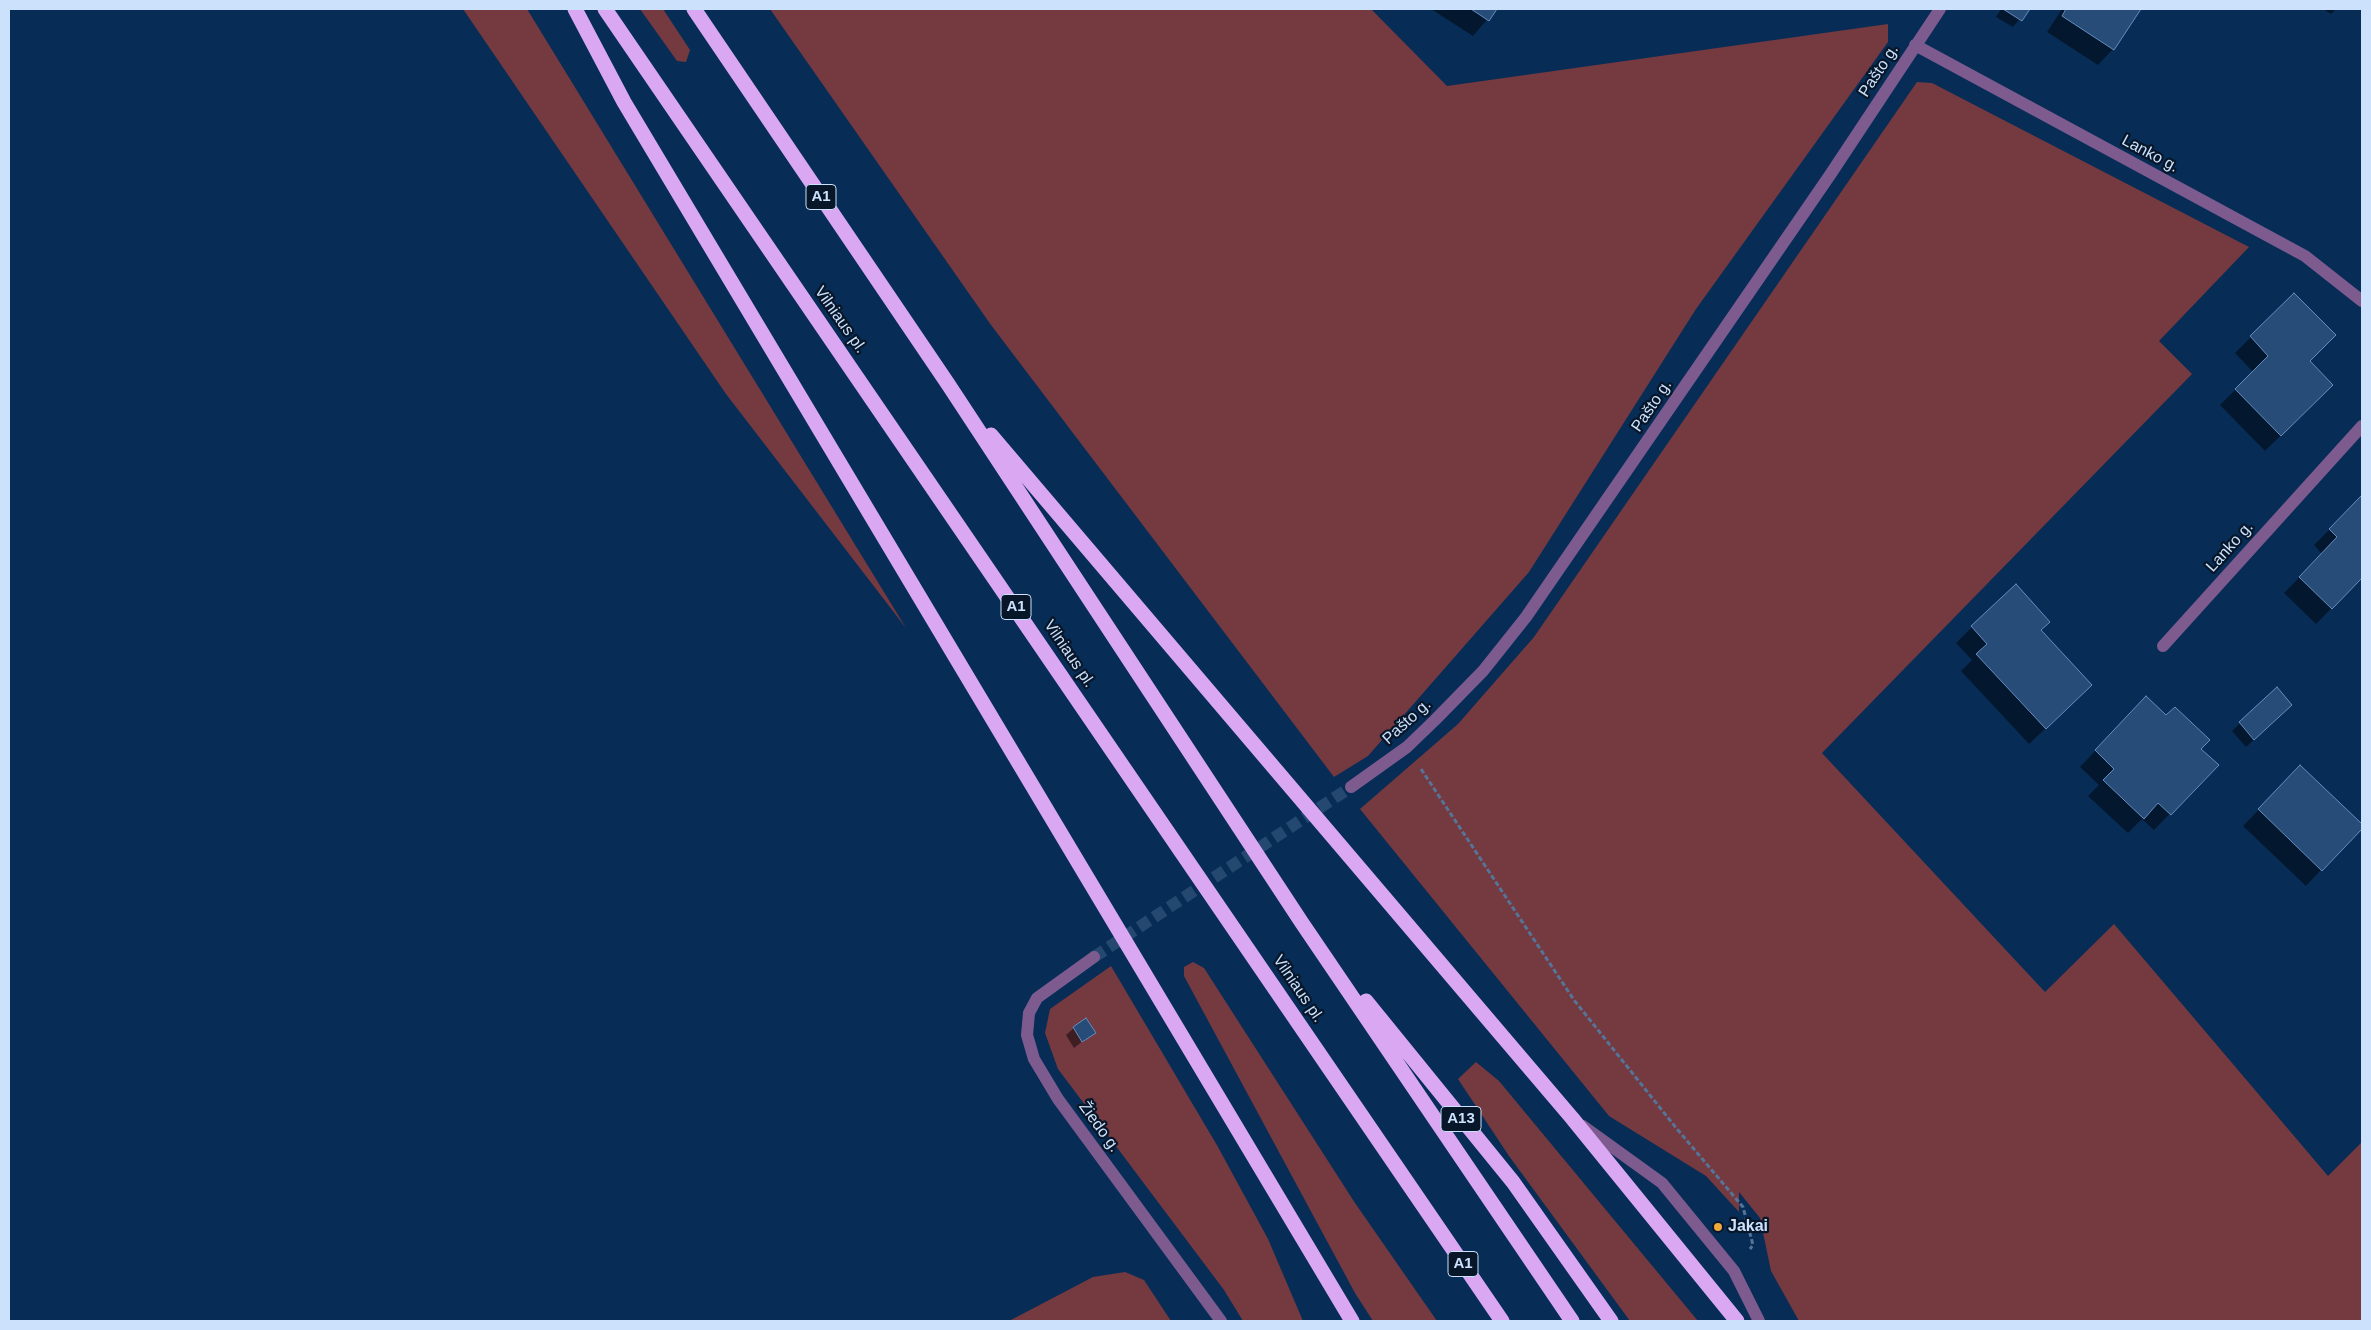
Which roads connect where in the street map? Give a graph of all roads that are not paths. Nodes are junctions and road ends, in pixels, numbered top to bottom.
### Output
1 (575, 9) edge
2 (605, 9) edge
3 (694, 9) edge
4 (1940, 9) edge
5 (1915, 45) junction
6 (2362, 301) edge
7 (948, 384) junction
8 (2362, 426) edge
9 (2163, 646) dead end
10 (1351, 787) tunnel mouth
11 (1302, 922) junction
12 (1094, 957) tunnel mouth
13 (1572, 1118) junction
14 (1217, 1320) edge
15 (1352, 1321) edge
16 (1502, 1321) edge
17 (1572, 1321) edge
18 (1612, 1321) edge
19 (1737, 1321) edge
20 (1759, 1321) edge

1 - 15 highway
2 - 16 highway, Vilniaus pl. / A1
3 - 7 highway, A1
4 - 5 street, Pašto g.
5 - 6 street, Lanko g.
5 - 10 street, Pašto g.
7 - 11 highway, A1
7 - 13 highway
8 - 9 street, Lanko g.
11 - 17 highway, A1
11 - 18 highway, A13
12 - 14 street, Žiedo g.
13 - 19 highway
13 - 20 street

